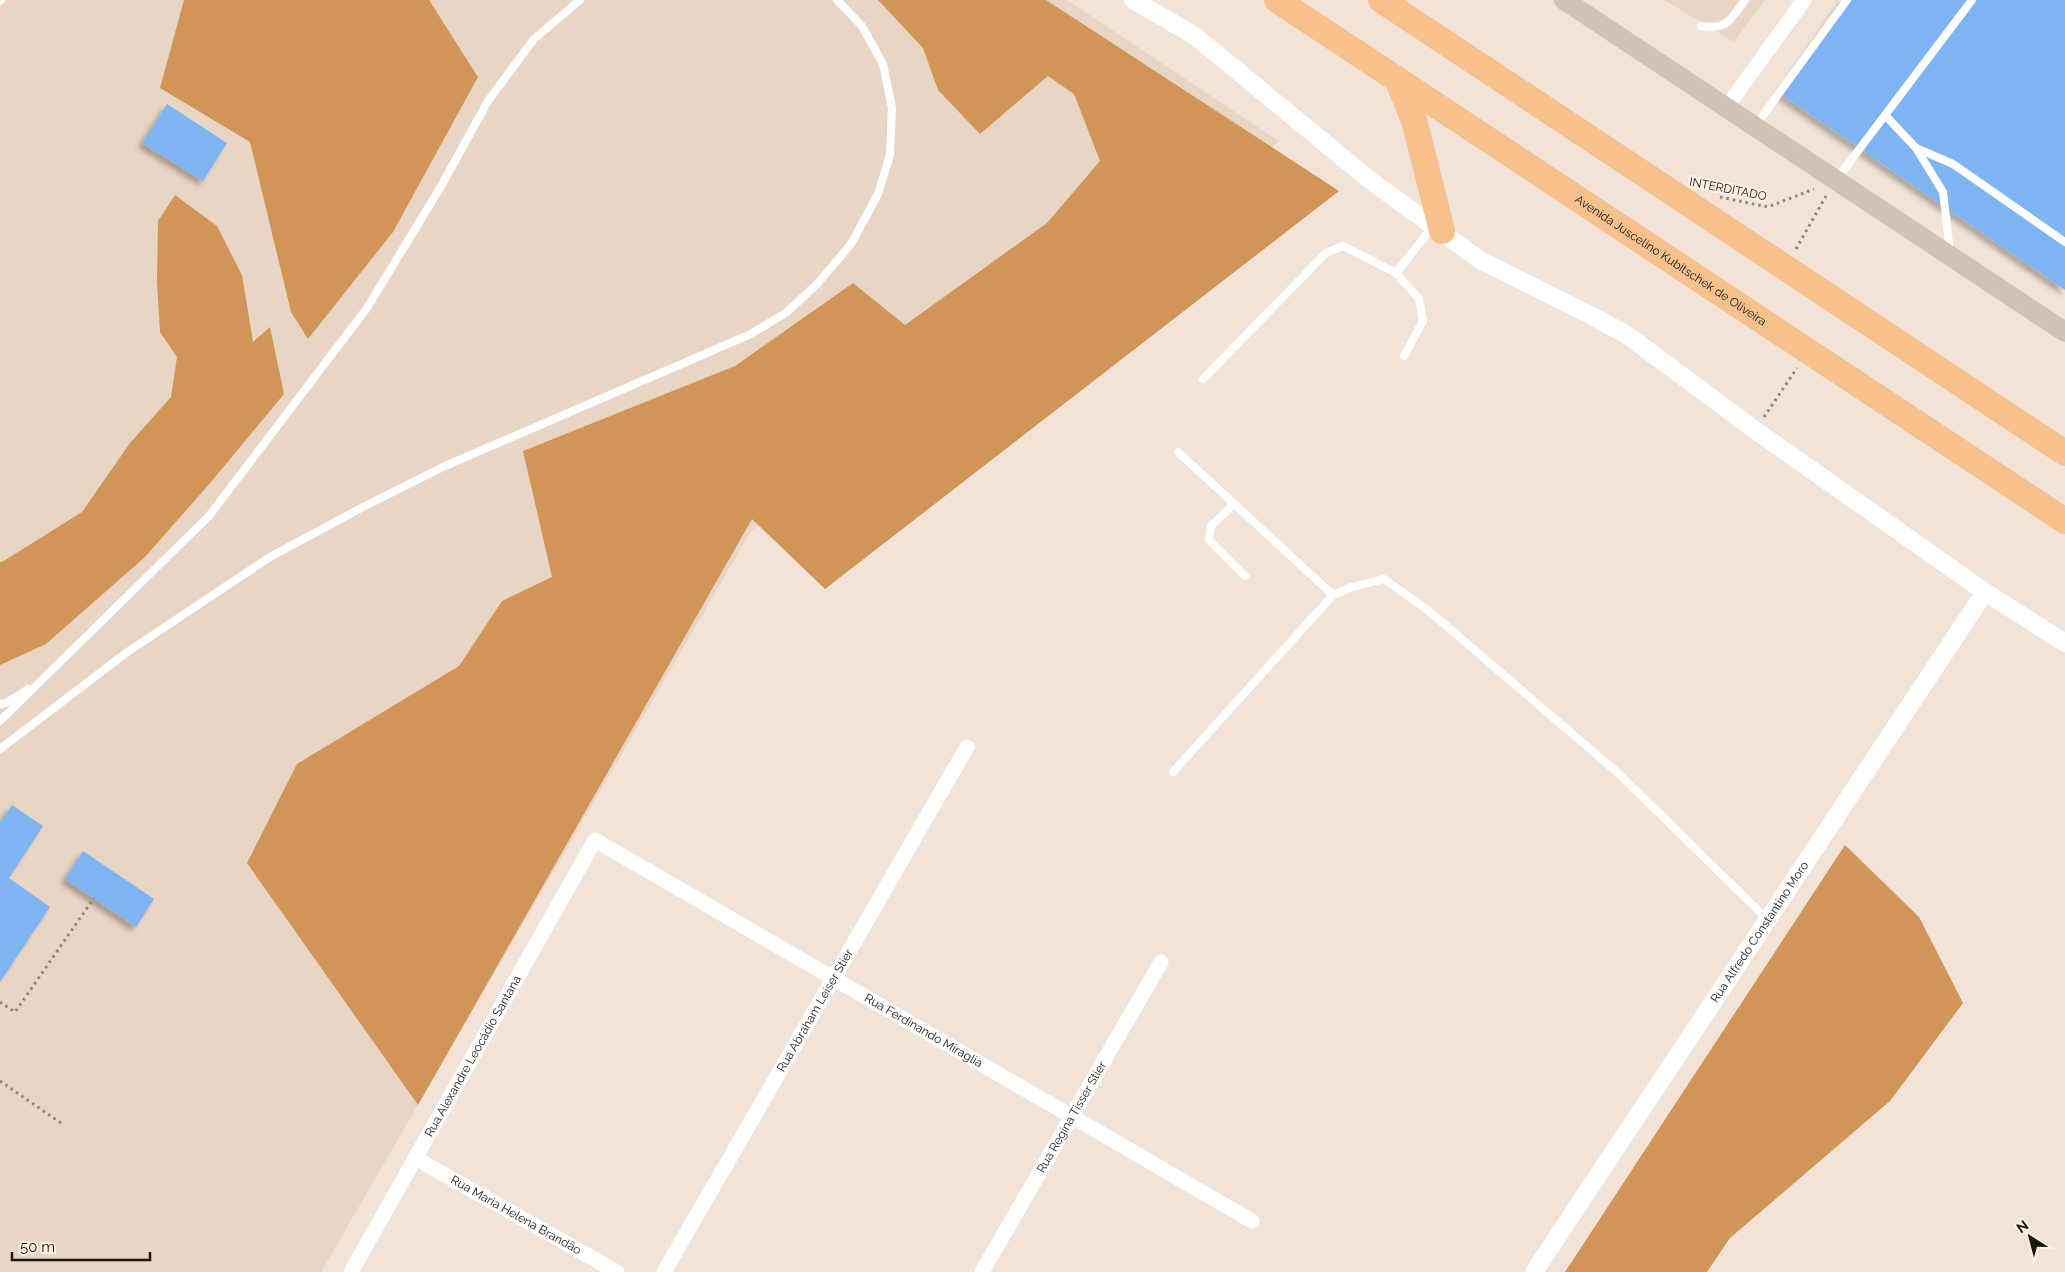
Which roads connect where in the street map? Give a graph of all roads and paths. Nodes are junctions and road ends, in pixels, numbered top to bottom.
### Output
1 (580, 0) edge
2 (837, 0) edge
3 (1133, 0) edge
4 (1277, 0) edge
5 (1381, 0) edge
6 (1564, 0) edge
7 (1745, 0) edge
8 (1804, 0) edge
9 (1847, 0) edge
10 (1972, 0) edge
11 (1701, 26) dead end
12 (1397, 79) junction
13 (1726, 108) junction
14 (1885, 115) junction
15 (1755, 126) junction
16 (1916, 148) junction
17 (1835, 180) junction
18 (1714, 196) dead end
19 (1438, 228) junction
20 (2065, 242) edge
21 (1951, 256) junction
22 (1785, 268) junction
23 (1396, 274) junction
24 (2065, 332) edge
25 (1809, 350) junction
26 (1404, 356) dead end
27 (1203, 380) dead end
28 (1755, 430) junction
29 (1178, 452) dead end
30 (2065, 453) edge
31 (1234, 504) junction
32 (2065, 521) edge
33 (1246, 576) dead end
34 (1985, 592) junction
35 (1333, 596) junction
36 (2065, 643) edge
37 (54, 670) junction
38 (0, 704) edge
39 (0, 721) edge
40 (967, 747) dead end
41 (0, 749) edge
42 (1173, 772) dead end
43 (595, 840) joint
44 (94, 898) dead end
45 (1768, 920) junction
46 (1161, 962) dead end
47 (833, 978) junction
48 (0, 1002) edge
49 (0, 1081) edge
50 (1072, 1116) junction
51 (61, 1123) dead end
52 (415, 1158) junction
53 (1252, 1221) dead end
54 (351, 1272) edge
55 (617, 1272) edge
56 (664, 1272) edge
57 (982, 1272) edge
58 (1534, 1272) edge

1 - 37 lane
2 - 41 lane
3 - 19 street
4 - 12 highway, Avenida Juscelino Kubitschek de Oliveira
5 - 22 highway
6 - 13 main road
7 - 11 lane
8 - 13 street
9 - 15 lane
10 - 14 lane
12 - 19 highway
12 - 25 highway, Avenida Juscelino Kubitschek de Oliveira
13 - 15 main road
14 - 16 lane
14 - 17 lane
15 - 17 main road
16 - 20 lane
16 - 21 lane
17 - 18 path, INTERDITADO
17 - 21 main road
17 - 22 path
19 - 23 lane
19 - 28 street
21 - 24 main road
22 - 30 highway
23 - 26 lane
23 - 27 lane
25 - 28 path
25 - 32 highway, Avenida Juscelino Kubitschek de Oliveira
28 - 34 street
29 - 31 lane
31 - 33 lane
31 - 35 lane
34 - 36 street
34 - 45 street, Rua Alfredo Constantino Moro
35 - 42 lane
35 - 45 lane
37 - 38 lane
37 - 39 lane
40 - 47 street, Rua Abraham Leiser Stier
43 - 47 street, Rua Ferdinando Miraglia
43 - 52 street, Rua Alexandre Leocádio Santana
44 - 48 path
45 - 58 street, Rua Alfredo Constantino Moro
46 - 50 street, Rua Regina Tisser Stier
47 - 50 street, Rua Ferdinando Miraglia
47 - 56 street, Rua Abraham Leiser Stier
49 - 51 path
50 - 53 street, Rua Ferdinando Miraglia
50 - 57 street, Rua Regina Tisser Stier
52 - 54 street, Rua Alexandre Leocádio Santana
52 - 55 street, Rua Maria Helena Brandão

